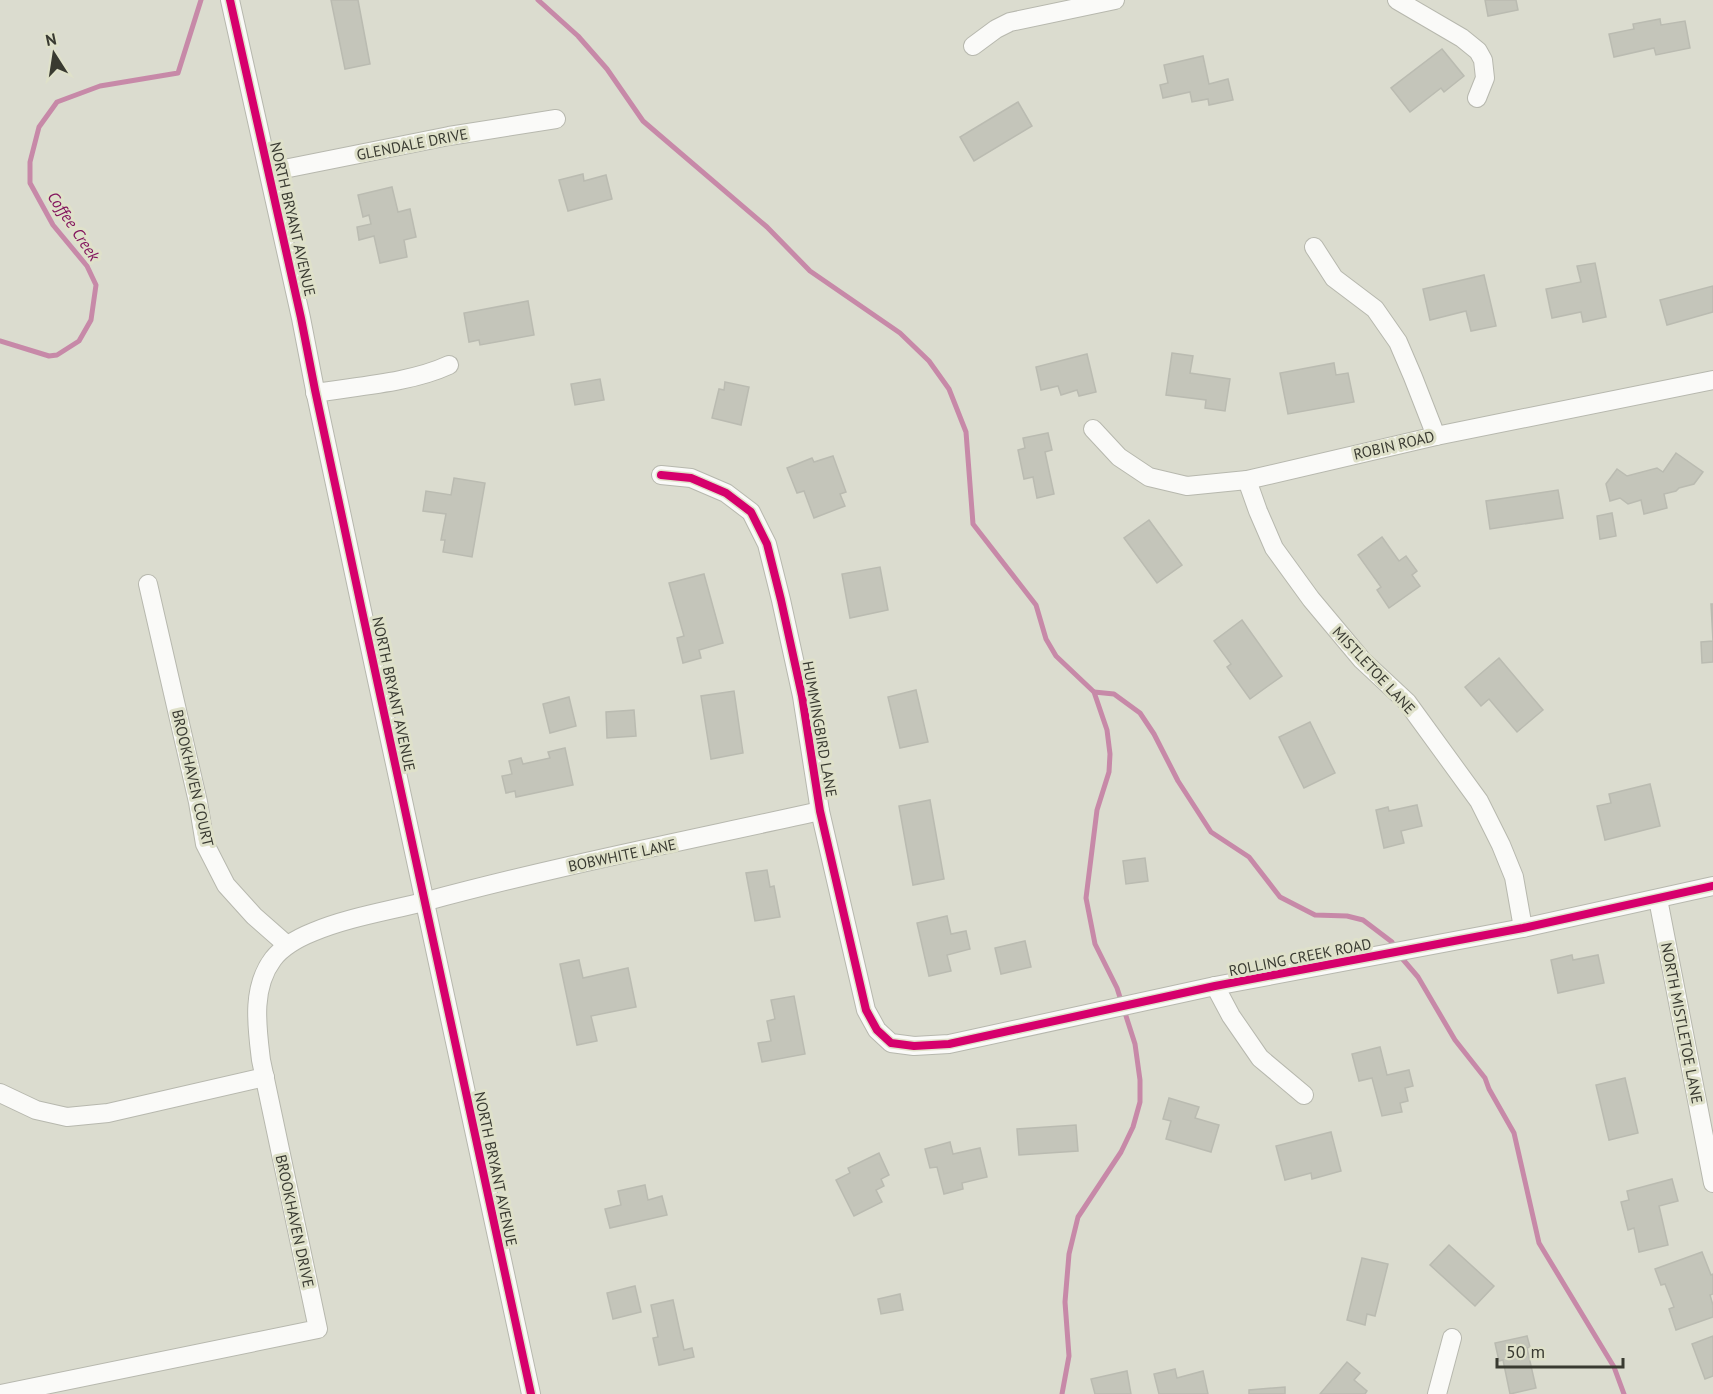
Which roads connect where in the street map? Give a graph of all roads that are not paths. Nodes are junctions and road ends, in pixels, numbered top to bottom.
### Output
1 (230, 0) edge
2 (1115, 0) edge
3 (1397, 0) edge
4 (973, 46) dead end
5 (1477, 98) dead end
6 (556, 119) dead end
7 (269, 172) junction
8 (1314, 247) dead end
9 (449, 365) dead end
10 (1713, 380) edge
11 (315, 393) junction
12 (1093, 429) dead end
13 (1436, 436) junction
14 (661, 475) dead end
15 (1247, 480) junction
16 (148, 584) dead end
17 (820, 811) junction
18 (1713, 886) edge
19 (1658, 899) junction
20 (426, 901) junction
21 (1523, 928) junction
22 (287, 945) junction
23 (1215, 986) junction
24 (891, 1043) joint
25 (265, 1077) junction
26 (0, 1093) edge
27 (1304, 1095) dead end
28 (1713, 1183) edge
29 (1452, 1338) dead end
30 (1, 1394) edge
31 (531, 1394) edge
32 (1437, 1394) edge

1 - 7 street, NORTH BRYANT AVENUE
2 - 4 street
3 - 5 street
6 - 7 street, GLENDALE DRIVE
7 - 11 street, NORTH BRYANT AVENUE
8 - 13 street
9 - 11 street
10 - 13 street, ROBIN ROAD
11 - 20 street, NORTH BRYANT AVENUE
12 - 15 street, ROBIN ROAD
13 - 15 street, ROBIN ROAD
14 - 17 street, HUMMINGBIRD LANE
15 - 21 street, MISTLETOE LANE
16 - 22 street, BROOKHAVEN COURT
17 - 20 street, BOBWHITE LANE
17 - 24 street, HUMMINGBIRD LANE
18 - 19 street, ROLLING CREEK ROAD
19 - 21 street, ROLLING CREEK ROAD
19 - 28 street, NORTH MISTLETOE LANE
20 - 22 street, BROOKHAVEN DRIVE
20 - 31 street, NORTH BRYANT AVENUE
21 - 23 street, ROLLING CREEK ROAD
22 - 25 street, BROOKHAVEN DRIVE
23 - 24 street, ROLLING CREEK ROAD
23 - 27 street
25 - 26 street
25 - 30 street, BROOKHAVEN DRIVE
29 - 32 street

